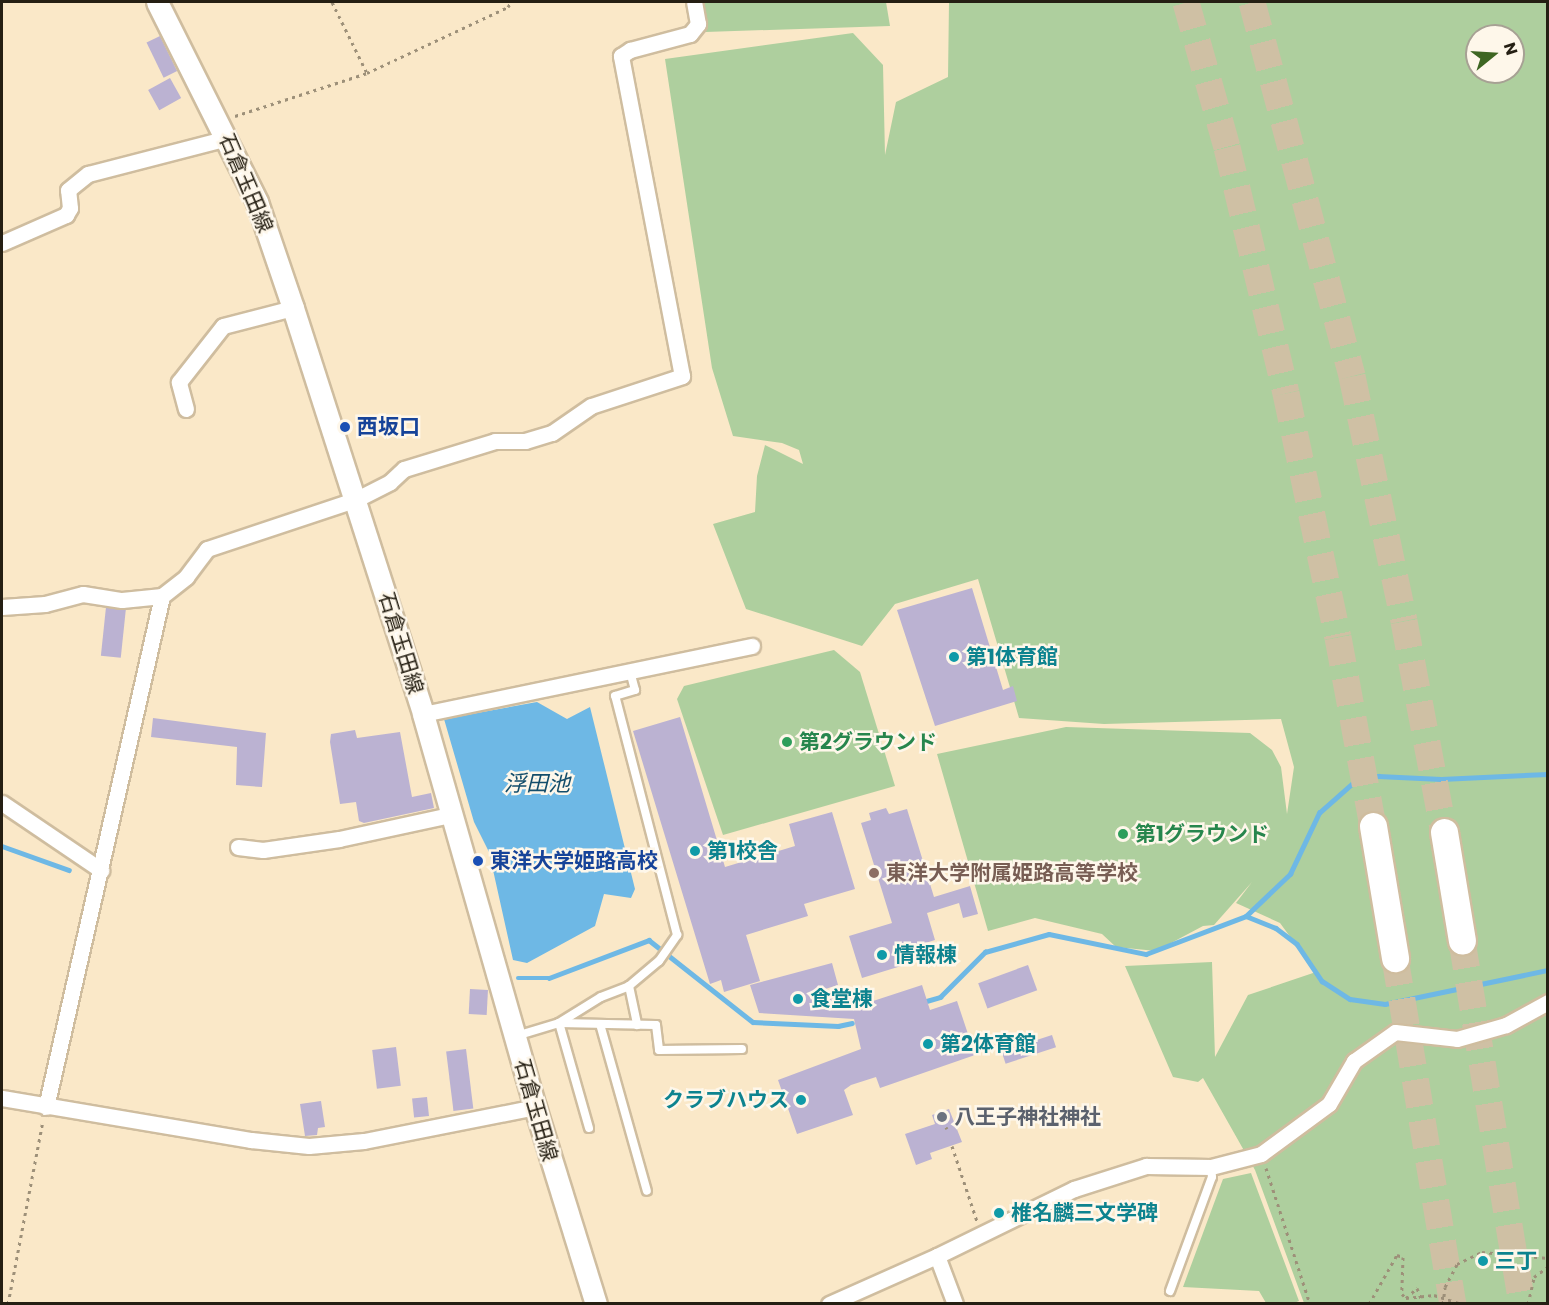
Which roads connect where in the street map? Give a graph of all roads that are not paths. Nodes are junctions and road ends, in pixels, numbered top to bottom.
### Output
1 (157, 2) edge
2 (694, 2) edge
3 (223, 130) junction
4 (2, 243) edge
5 (293, 308) junction
6 (186, 409) dead end
7 (357, 499) junction
8 (162, 596) junction
9 (2, 607) edge
10 (752, 646) dead end
11 (630, 671) junction
12 (423, 714) junction
13 (2, 803) edge
14 (450, 815) junction
15 (1373, 826) tunnel mouth
16 (1444, 832) tunnel mouth
17 (238, 847) dead end
18 (101, 870) junction
19 (1462, 941) tunnel mouth
20 (1395, 958) tunnel mouth
21 (629, 986) junction
22 (1548, 1002) edge
23 (559, 1023) junction
24 (600, 1024) junction
25 (637, 1025) junction
26 (515, 1037) junction
27 (742, 1048) dead end
28 (2, 1098) edge
29 (46, 1107) junction
30 (535, 1107) junction
31 (590, 1128) dead end
32 (1211, 1167) junction
33 (647, 1191) dead end
34 (937, 1256) junction
35 (1170, 1291) dead end
36 (596, 1304) edge
37 (829, 1304) edge
38 (955, 1304) edge

1 - 3 main road, 石倉玉田線
2 - 7 street
3 - 4 street
3 - 5 main road, 石倉玉田線
5 - 6 street
5 - 7 main road, 石倉玉田線
7 - 8 street
7 - 12 main road, 石倉玉田線
8 - 9 street
8 - 18 street
10 - 11 street
11 - 12 street
11 - 21 lane
12 - 14 main road, 石倉玉田線
13 - 18 street
14 - 17 street
14 - 26 main road, 石倉玉田線
15 - 20 highway
16 - 19 highway
18 - 29 street
21 - 23 lane
21 - 25 lane
22 - 32 street
23 - 24 lane
23 - 26 lane
23 - 31 lane
24 - 25 lane
24 - 33 lane
25 - 27 lane
26 - 30 main road, 石倉玉田線
28 - 29 street
29 - 30 street
30 - 36 main road, 石倉玉田線
32 - 34 street
32 - 35 lane
34 - 37 street
34 - 38 street

